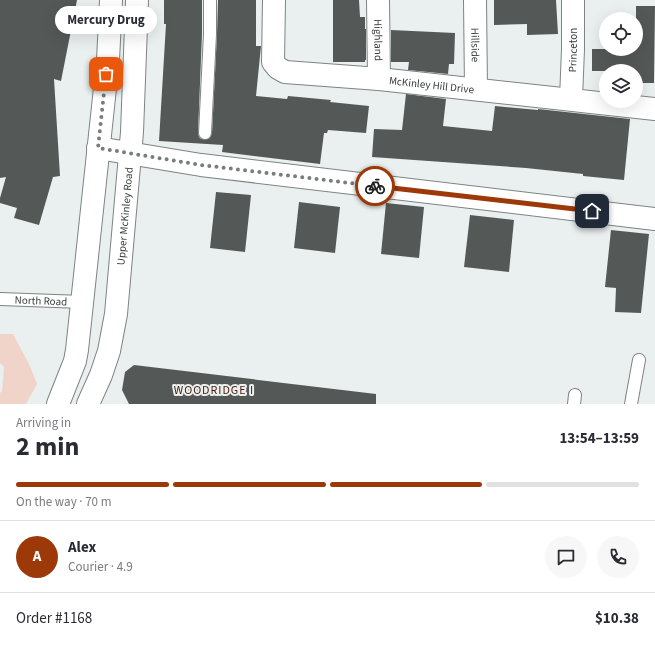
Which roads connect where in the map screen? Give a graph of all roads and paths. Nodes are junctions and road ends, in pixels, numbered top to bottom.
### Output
1 (111, 0) edge
2 (138, 0) edge
3 (210, 0) edge
4 (274, 0) edge
5 (378, 0) edge
6 (475, 0) edge
7 (574, 0) edge
8 (379, 79) junction
9 (476, 89) junction
10 (571, 99) junction
11 (655, 109) edge
12 (205, 134) dead end
13 (98, 148) junction
14 (130, 154) junction
15 (655, 219) edge
16 (0, 299) edge
17 (83, 302) junction
18 (639, 360) dead end
19 (59, 404) edge
20 (88, 404) edge
21 (631, 404) edge

1 - 13 street
2 - 14 street, Upper McKinley Road
3 - 12 lane
4 - 8 street, McKinley Hill Drive
5 - 8 street, Highland
6 - 9 street, Hillside
7 - 10 street, Princeton
8 - 9 street, McKinley Hill Drive
9 - 10 street, McKinley Hill Drive
10 - 11 street, McKinley Hill Drive
13 - 14 street
13 - 17 street
14 - 15 street
14 - 20 street, Upper McKinley Road
16 - 17 lane, North Road
17 - 19 street
18 - 21 lane

